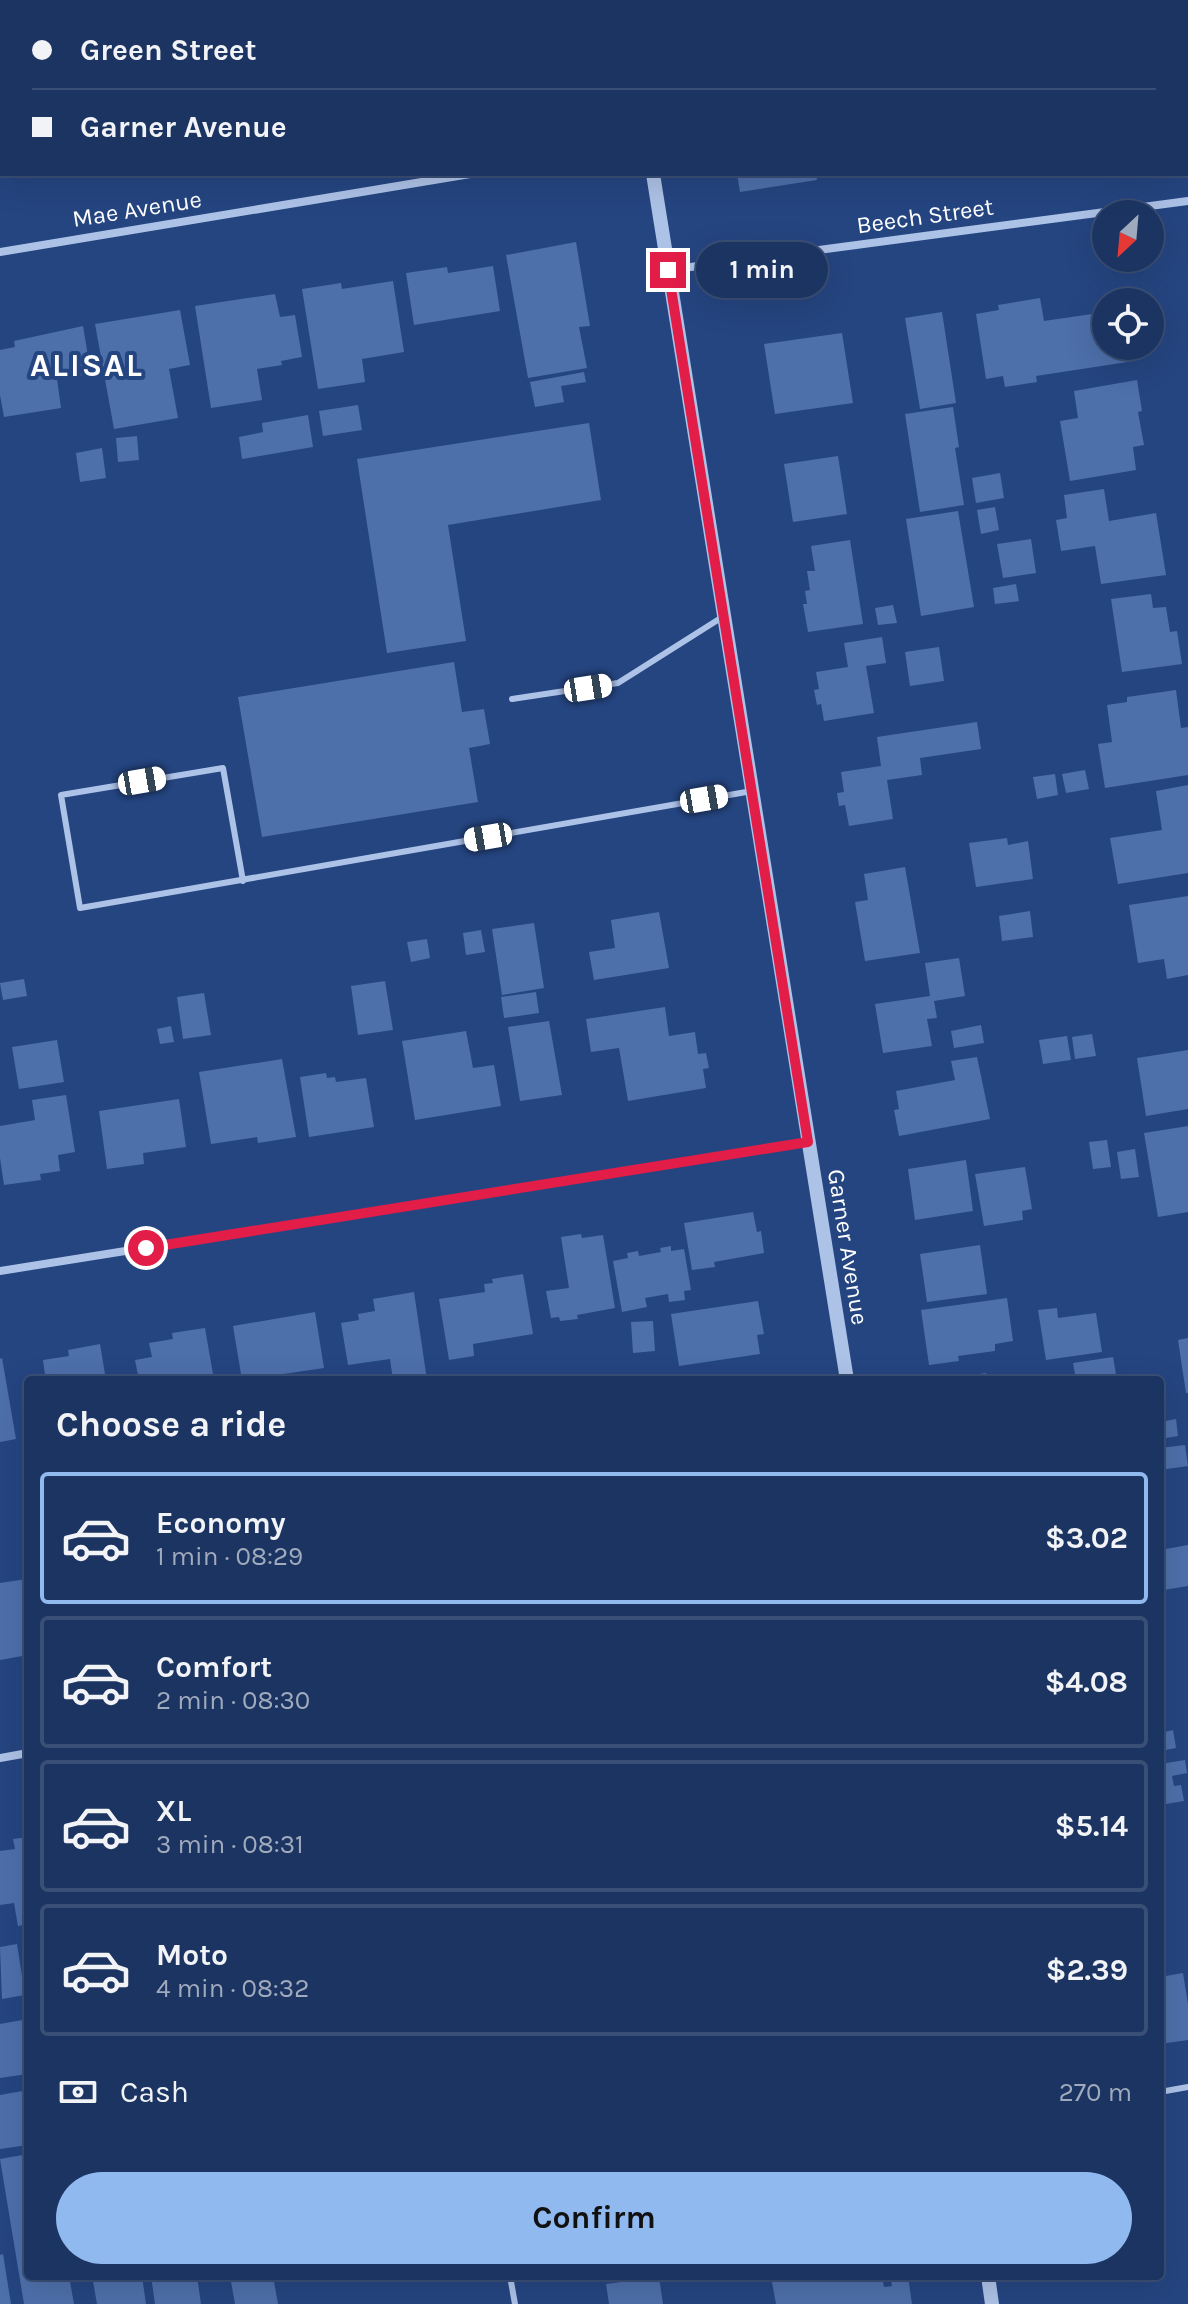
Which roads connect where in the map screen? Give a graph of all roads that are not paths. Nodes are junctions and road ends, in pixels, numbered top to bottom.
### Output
1 (458, 176) edge
2 (653, 176) edge
3 (1188, 201) edge
4 (0, 252) edge
5 (668, 270) junction
6 (724, 616) junction
7 (512, 699) dead end
8 (753, 791) junction
9 (243, 881) junction
10 (808, 1142) junction
11 (0, 1271) edge
12 (846, 1376) edge
13 (24, 1754) edge
14 (0, 1758) edge
15 (1188, 2087) edge
16 (1164, 2091) edge
17 (511, 2280) edge
18 (989, 2280) edge
19 (515, 2304) edge
20 (992, 2304) edge

1 - 4 street, Mae Avenue
2 - 5 street, Garner Avenue
3 - 5 street, Beech Street
5 - 6 street, Garner Avenue
6 - 7 lane
6 - 8 street, Garner Avenue
8 - 9 lane
8 - 10 street, Garner Avenue
9 - 9 lane
10 - 11 street
10 - 12 street, Garner Avenue
13 - 14 street
15 - 16 lane
17 - 19 lane
18 - 20 street

